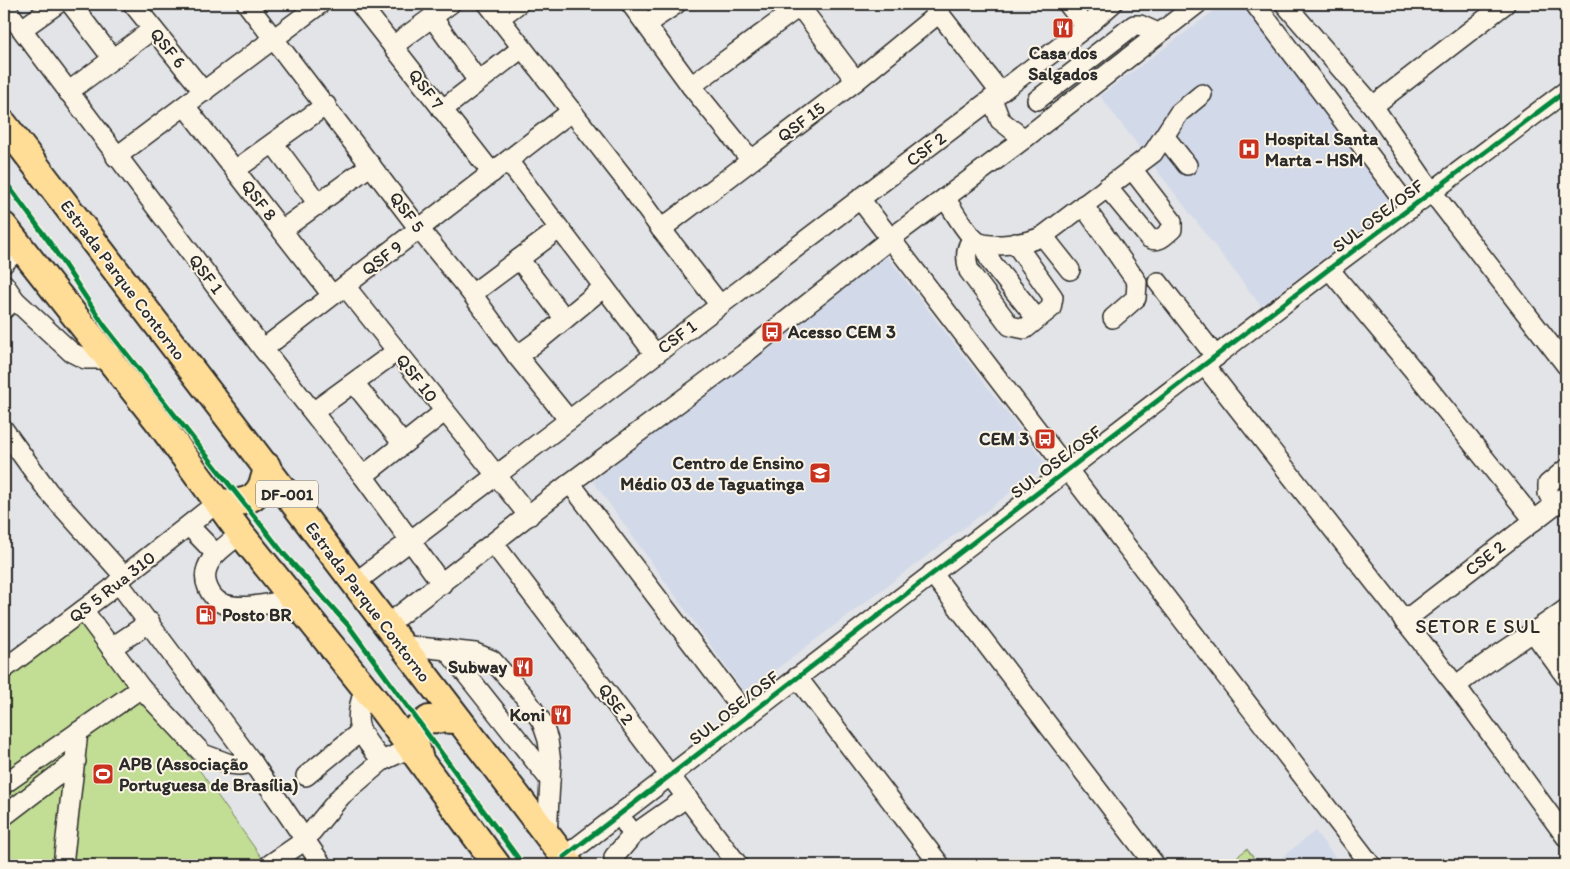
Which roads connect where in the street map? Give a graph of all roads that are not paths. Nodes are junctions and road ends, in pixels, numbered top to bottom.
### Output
1 (57, 4) edge
2 (71, 4) edge
3 (133, 4) edge
4 (247, 4) edge
5 (320, 4) edge
6 (360, 4) edge
7 (450, 4) edge
8 (518, 4) edge
9 (631, 4) edge
10 (676, 4) edge
11 (1068, 4) edge
12 (1112, 4) edge
13 (1197, 4) edge
14 (1255, 4) edge
15 (1285, 4) edge
16 (1505, 4) edge
17 (799, 5) edge
18 (4, 6) edge
19 (936, 8) edge
20 (493, 11) edge
21 (432, 17) junction
22 (646, 24) junction
23 (1086, 27) junction
24 (22, 29) junction
25 (153, 29) junction
26 (1158, 34) junction
27 (274, 39) junction
28 (393, 46) junction
29 (522, 48) junction
30 (113, 59) junction
31 (478, 81) junction
32 (856, 81) junction
33 (691, 86) junction
34 (1001, 91) junction
35 (1566, 91) edge
36 (68, 92) junction
37 (204, 92) junction
38 (1202, 94) dead end
39 (1038, 100) junction
40 (326, 105) junction
41 (185, 106) junction
42 (1373, 106) junction
43 (442, 110) junction
44 (572, 111) junction
45 (1044, 121) junction
46 (4, 124) edge
47 (1165, 137) junction
48 (1024, 139) junction
49 (273, 143) junction
50 (116, 157) junction
51 (751, 160) junction
52 (508, 161) junction
53 (372, 165) junction
54 (1187, 166) dead end
55 (1132, 169) junction
56 (236, 170) junction
57 (492, 173) junction
58 (1107, 187) junction
59 (1432, 192) junction
60 (860, 199) junction
61 (942, 200) junction
62 (319, 205) junction
63 (1083, 205) junction
64 (1410, 209) junction
65 (4, 226) edge
66 (661, 229) junction
67 (282, 230) junction
68 (420, 230) junction
69 (559, 230) junction
70 (1043, 236) junction
71 (890, 239) junction
72 (975, 242) junction
73 (1015, 243) junction
74 (12, 255) edge
75 (519, 258) junction
76 (1330, 269) junction
77 (1070, 270) dead end
78 (1158, 282) dead end
79 (4, 284) edge
80 (604, 287) junction
81 (338, 290) junction
82 (472, 294) junction
83 (9, 304) edge
84 (720, 305) junction
85 (1113, 318) dead end
86 (565, 319) junction
87 (1037, 319) junction
88 (263, 349) junction
89 (397, 351) junction
90 (655, 354) junction
91 (516, 356) junction
92 (108, 359) junction
93 (1210, 361) junction
94 (1566, 365) edge
95 (354, 383) junction
96 (313, 412) junction
97 (444, 412) junction
98 (569, 420) junction
99 (4, 430) edge
100 (403, 444) junction
101 (267, 466) junction
102 (1566, 469) edge
103 (1069, 470) junction
104 (363, 476) junction
105 (495, 476) junction
106 (570, 484) junction
107 (1560, 500) edge
108 (218, 502) junction
109 (299, 510) junction
110 (529, 516) junction
111 (1534, 520) junction
112 (189, 526) junction
113 (241, 534) junction
114 (412, 540) junction
115 (494, 544) junction
116 (216, 554) junction
117 (932, 573) junction
118 (121, 579) junction
119 (356, 582) junction
120 (442, 584) junction
121 (294, 599) junction
122 (1566, 609) edge
123 (83, 610) junction
124 (1404, 621) junction
125 (150, 622) junction
126 (1540, 628) junction
127 (394, 635) junction
128 (1561, 647) edge
129 (111, 648) junction
130 (447, 650) junction
131 (4, 670) edge
132 (797, 677) junction
133 (1566, 677) edge
134 (427, 681) junction
135 (1456, 686) junction
136 (141, 688) junction
137 (365, 688) junction
138 (382, 709) junction
139 (748, 717) junction
140 (457, 720) junction
141 (361, 731) junction
142 (78, 732) junction
143 (234, 739) junction
144 (415, 752) junction
145 (213, 758) junction
146 (76, 761) junction
147 (382, 761) junction
148 (253, 763) junction
149 (670, 775) junction
150 (306, 776) dead end
151 (550, 780) junction
152 (4, 784) edge
153 (687, 797) junction
154 (620, 815) junction
155 (4, 816) edge
156 (547, 835) junction
157 (634, 835) junction
158 (1566, 837) edge
159 (304, 841) junction
160 (567, 861) edge
161 (63, 865) edge
162 (269, 865) edge
163 (322, 865) edge
164 (497, 865) edge
165 (614, 865) edge
166 (738, 865) edge
167 (940, 865) edge
168 (1155, 865) edge
169 (1371, 865) edge

1 - 24 street
2 - 30 street
3 - 25 street, QSF 6
4 - 27 street, QSF 5
5 - 27 street
6 - 28 street, QSF 7
7 - 21 street
8 - 20 street
9 - 22 street
10 - 22 street
11 - 23 street
12 - 23 street, CSF 2
13 - 26 street
14 - 64 street
15 - 42 street
16 - 42 street
17 - 32 street
17 - 33 street
18 - 24 street, QSF 1
19 - 32 street, QSF 15
19 - 34 street
20 - 29 street
21 - 28 street
21 - 31 street
22 - 33 street
23 - 34 street, CSF 2
24 - 36 street, QSF 1
25 - 30 street
25 - 37 street, QSF 6
26 - 39 street
26 - 45 street
27 - 37 street
27 - 40 street, QSF 5
28 - 43 street, QSF 7
29 - 31 street
29 - 44 street
30 - 36 street
31 - 43 street
32 - 51 street, QSF 15
33 - 51 street
34 - 39 street
34 - 48 street
34 - 60 street, CSF 2
35 - 59 street, SUL OSE/OSF
36 - 50 street, QSF 1
37 - 41 street
38 - 47 street
39 - 45 street
40 - 49 street
40 - 53 street, QSF 5
41 - 50 street
41 - 56 street, QSF 8
42 - 59 street
43 - 57 street, QSF 7
44 - 52 street, QSF 9
44 - 66 street
45 - 48 street
46 - 101 highway, Estrada Parque Contorno / DF-001
47 - 54 street
47 - 55 street
48 - 61 street
49 - 56 street
49 - 62 street
50 - 88 street, QSF 1
51 - 66 street, QSF 15
52 - 57 street, QSF 9
52 - 69 street
53 - 62 street
53 - 68 street, QSF 5
55 - 58 street
55 - 58 street
56 - 67 street, QSF 8
57 - 68 street, QSF 9
58 - 63 street
59 - 64 street, SUL OSE/OSF
59 - 94 street
60 - 71 street
60 - 84 street, CSF 1
61 - 71 street
61 - 72 street
62 - 67 street
63 - 70 street
63 - 85 street
64 - 76 street, SUL OSE/OSF
65 - 74 highway
66 - 84 street
67 - 81 street, QSF 8
68 - 81 street, QSF 9
68 - 82 street, QSF 5
69 - 75 street
69 - 80 street
70 - 73 street
70 - 77 street
71 - 103 street
71 - 106 street
72 - 73 street
72 - 87 street
72 - 87 street
73 - 87 street
74 - 92 highway
75 - 82 street
75 - 86 street
76 - 93 street, SUL OSE/OSF
76 - 111 street
78 - 93 street
79 - 83 street
80 - 86 street
80 - 90 street
81 - 88 street, QSF 9
81 - 89 street, QSF 10
82 - 91 street, QSF 5
83 - 92 street
84 - 90 street, CSF 1
86 - 91 street
88 - 96 street, QSF 1
89 - 95 street
89 - 97 street, QSF 10
90 - 98 street, CSF 1
91 - 98 street, QSF 5
92 - 108 highway
93 - 103 street, SUL OSE/OSF
93 - 124 street
95 - 96 street
95 - 100 street
96 - 104 street, QSF 1
97 - 100 street, QSF 10
97 - 105 street
98 - 105 street, CSF 1
99 - 118 street
100 - 104 street, QSF 10
101 - 108 highway
101 - 109 highway, Estrada Parque Contorno / DF-001
102 - 107 street
103 - 117 street, SUL OSE/OSF
103 - 169 street
104 - 114 street, QSF 1
105 - 110 street
105 - 114 street, CSF 1
106 - 110 street
106 - 139 street
107 - 111 street, CSE 2
108 - 112 street, QS 5 Rua 310
108 - 113 highway
109 - 113 highway
109 - 119 highway, Estrada Parque Contorno / DF-001
110 - 115 street
111 - 124 street, CSE 2
112 - 116 street
112 - 118 street, QS 5 Rua 310
113 - 116 street
113 - 121 highway
114 - 119 street, CSF 1
114 - 120 street, QSF 1
115 - 120 street
115 - 149 street, QSE 2
116 - 121 street
117 - 132 street, SUL OSE/OSF
117 - 168 street
118 - 123 street, QS 5 Rua 310
118 - 125 street
119 - 127 highway, Estrada Parque Contorno / DF-001
120 - 127 street
121 - 137 highway
122 - 126 street
123 - 129 street
123 - 131 street, QS 5 Rua 310
124 - 135 street
125 - 129 street
125 - 143 street
126 - 128 street
126 - 135 street
127 - 130 street
127 - 134 highway, Estrada Parque Contorno / DF-001
128 - 133 street
129 - 136 street
130 - 151 street
130 - 151 street
132 - 139 street, SUL OSE/OSF
132 - 167 street
134 - 138 highway
134 - 140 highway, Estrada Parque Contorno / DF-001
135 - 158 street
136 - 142 street
136 - 145 street
137 - 138 highway
137 - 141 street
138 - 144 highway
139 - 149 street, SUL OSE/OSF
140 - 144 highway
140 - 156 highway, Estrada Parque Contorno / DF-001
141 - 147 street
141 - 150 street
142 - 146 street
142 - 152 street
143 - 145 street
143 - 148 street
144 - 147 street
144 - 164 highway
145 - 148 street
146 - 155 street
146 - 161 street
147 - 159 street
148 - 159 street
149 - 153 street, QSE 2
149 - 154 street, SUL OSE/OSF
151 - 156 street
153 - 157 street
153 - 166 street, QSE 2
154 - 157 street
154 - 160 street, SUL OSE/OSF
156 - 160 highway, Estrada Parque Contorno / DF-001
157 - 165 street
159 - 162 street
159 - 163 street

